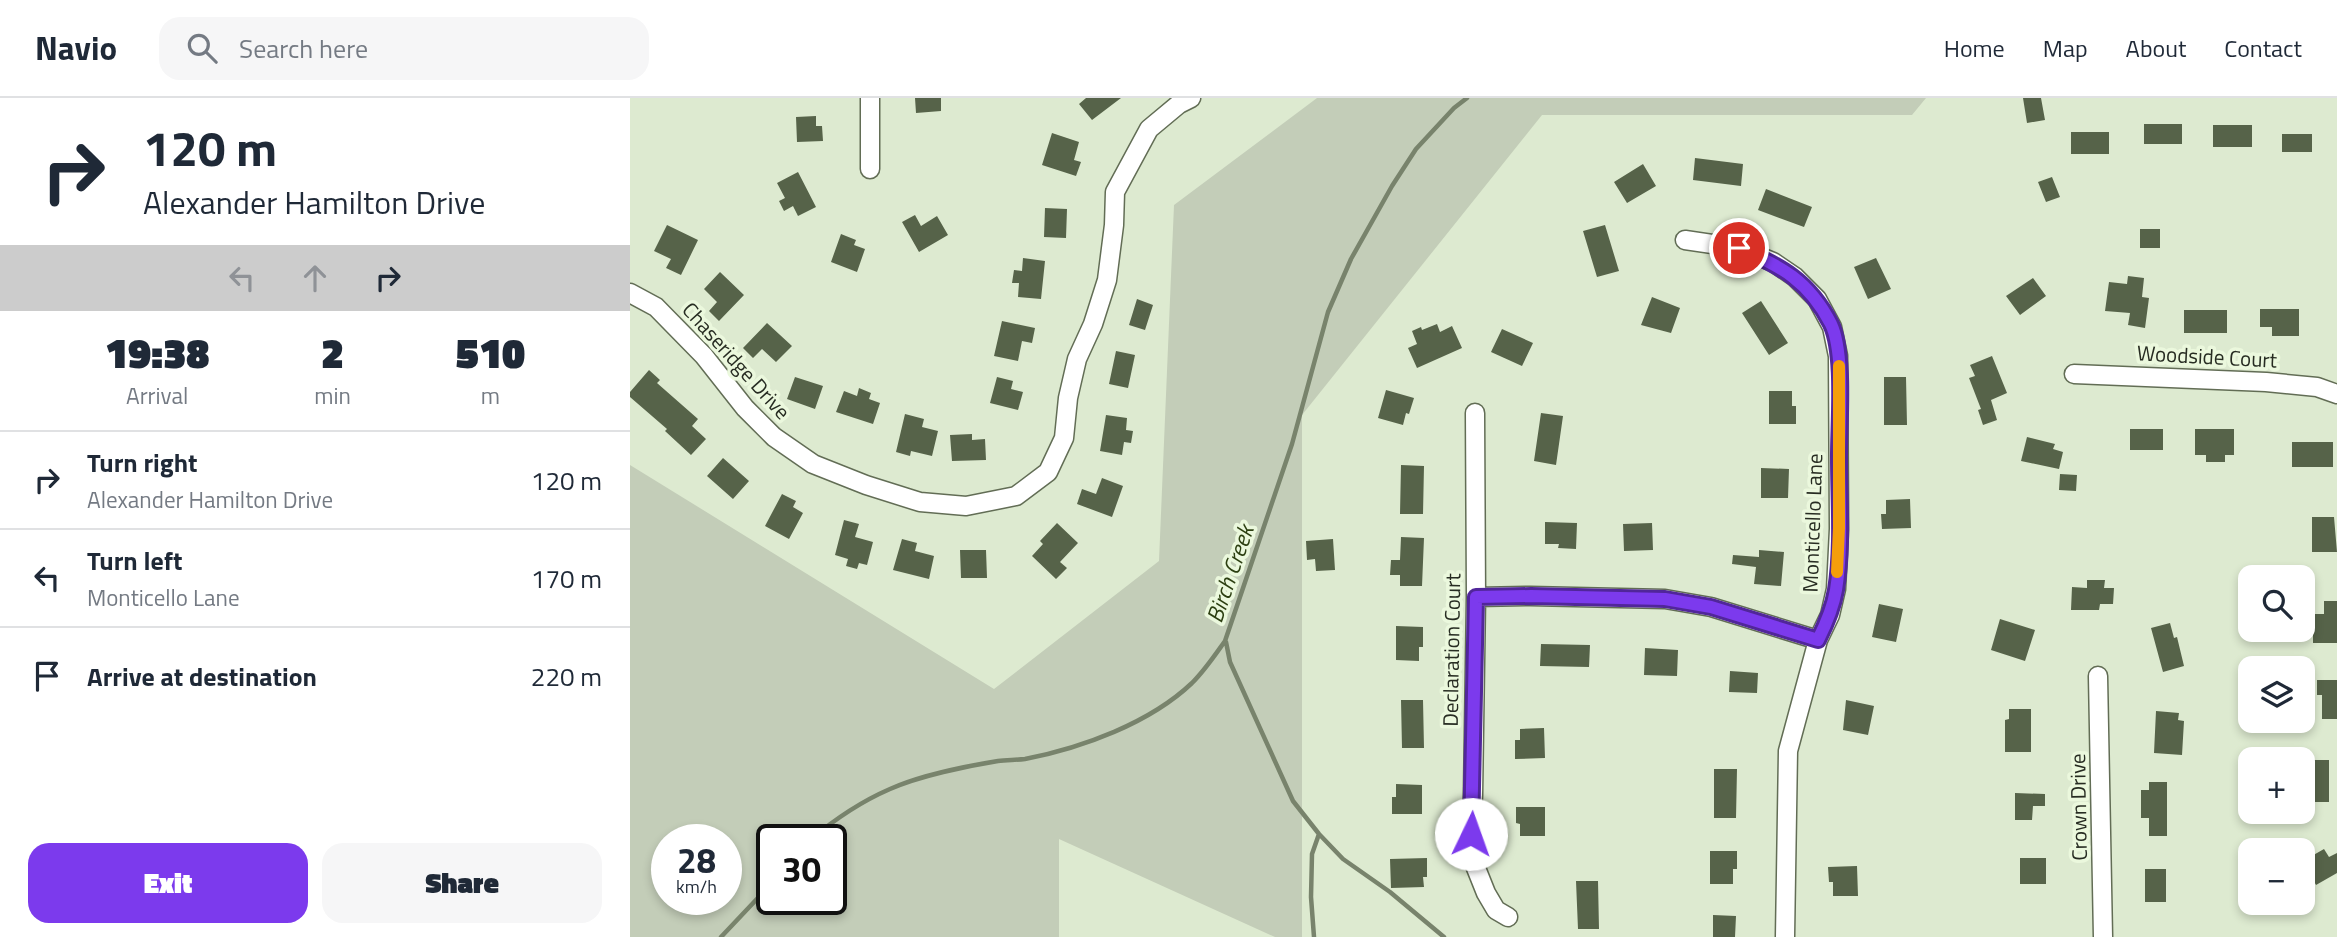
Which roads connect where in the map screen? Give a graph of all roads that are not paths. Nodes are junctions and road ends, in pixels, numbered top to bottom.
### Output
1 (870, 98) edge
2 (1191, 98) edge
3 (870, 169) dead end
4 (1685, 240) dead end
5 (630, 293) edge
6 (2074, 374) dead end
7 (2337, 394) edge
8 (1475, 413) dead end
9 (1476, 597) junction
10 (1818, 640) junction
11 (2098, 676) dead end
12 (1508, 917) dead end
13 (1785, 937) edge
14 (2103, 937) edge

1 - 3 street
2 - 5 street, Chaseridge Drive
4 - 10 street, Monticello Lane
6 - 7 street, Woodside Court
8 - 9 street, Declaration Court
9 - 10 street
9 - 12 street, Declaration Court
10 - 13 street, Monticello Lane
11 - 14 street, Crown Drive

